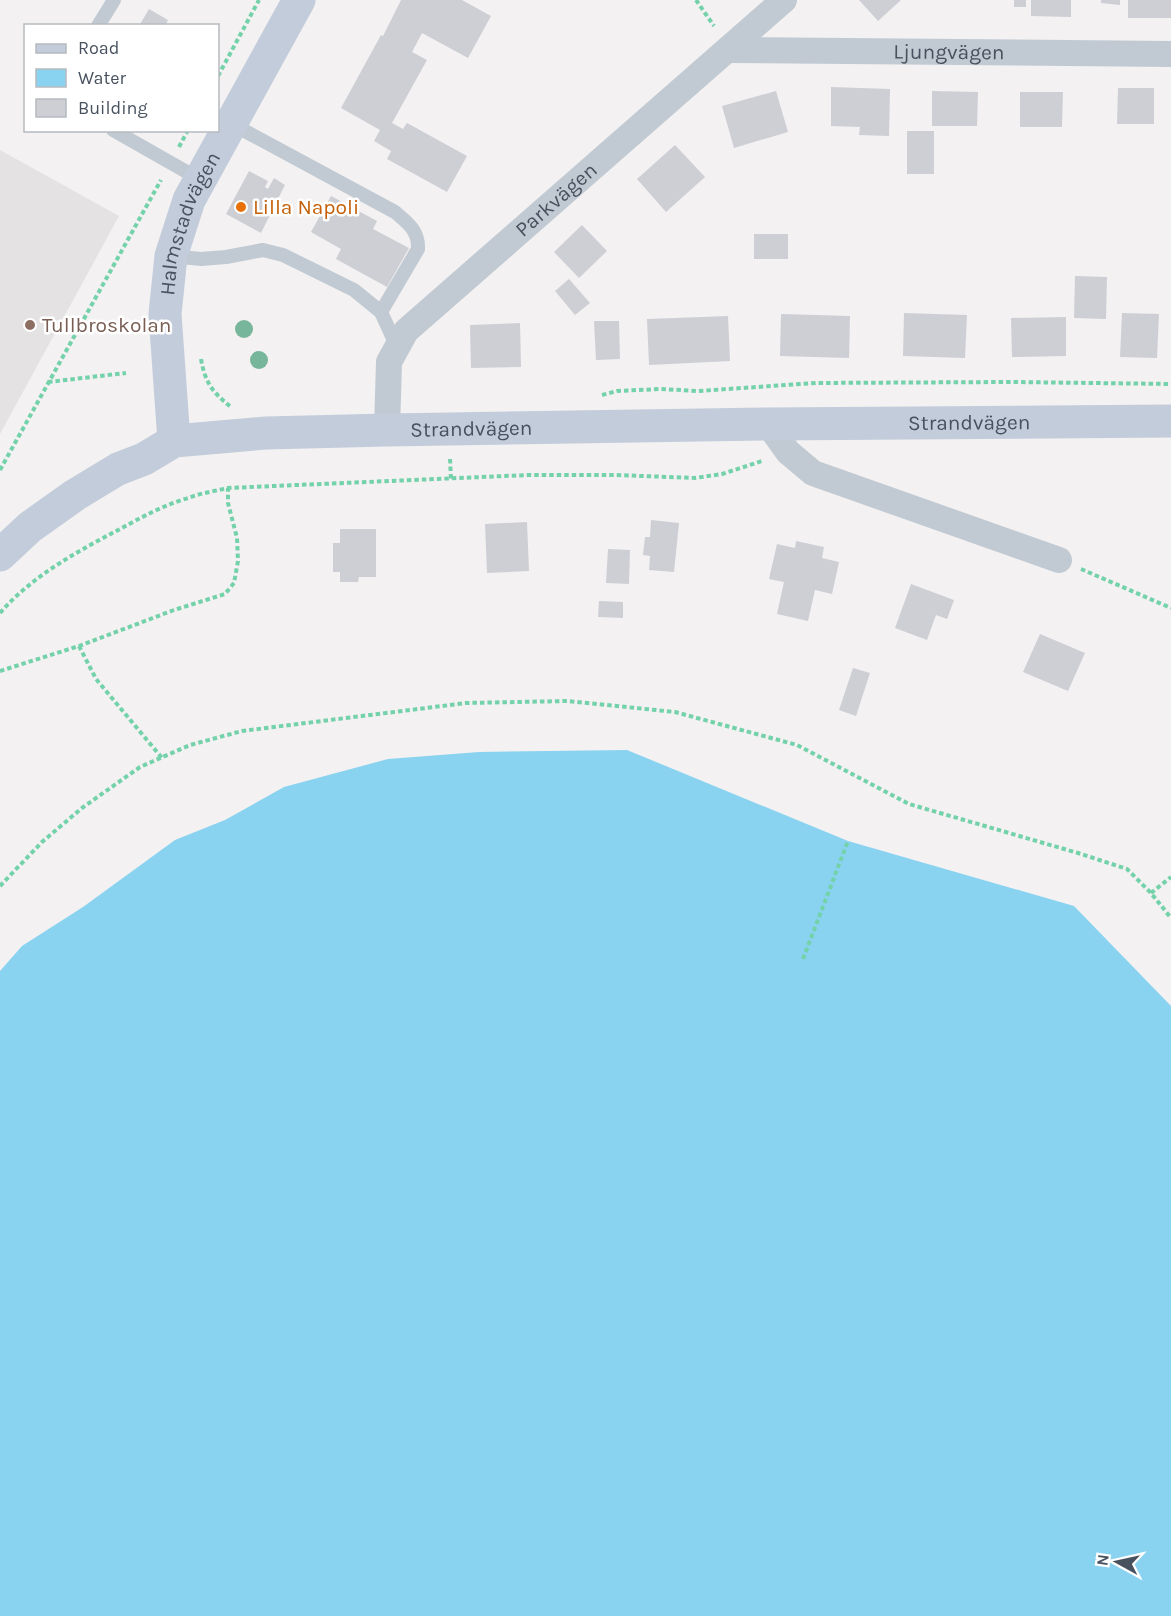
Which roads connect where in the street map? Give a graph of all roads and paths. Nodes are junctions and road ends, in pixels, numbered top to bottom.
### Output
1 (114, 0) edge
2 (259, 0) edge
3 (299, 0) edge
4 (784, 0) edge
5 (99, 24) edge
6 (729, 50) junction
7 (1171, 54) edge
8 (219, 74) edge
9 (232, 124) junction
10 (117, 132) edge
11 (187, 132) edge
12 (170, 162) junction
13 (201, 180) junction
14 (171, 256) junction
15 (381, 312) junction
16 (397, 347) junction
17 (199, 351) dead end
18 (201, 362) dead end
19 (126, 373) dead end
20 (47, 382) junction
21 (1171, 384) edge
22 (698, 391) dead end
23 (1171, 421) edge
24 (768, 424) junction
25 (387, 430) junction
26 (174, 441) junction
27 (788, 452) junction
28 (0, 470) edge
29 (228, 488) junction
30 (0, 555) edge
31 (1059, 560) joint
32 (1171, 608) edge
33 (0, 613) edge
34 (79, 646) junction
35 (0, 671) edge
36 (162, 758) junction
37 (848, 841) dead end
38 (1171, 877) edge
39 (0, 886) edge
40 (1151, 893) junction
41 (1171, 918) edge
42 (803, 960) dead end

1 - 5 lane
2 - 8 path
3 - 9 street, Halmstadvägen
4 - 6 street, Parkvägen
6 - 7 street, Ljungvägen
6 - 16 street, Parkvägen
9 - 13 street, Halmstadvägen
9 - 15 lane
10 - 12 lane
11 - 12 path
12 - 13 lane
12 - 20 path
13 - 14 street, Halmstadvägen
14 - 15 lane
14 - 26 street, Halmstadvägen
15 - 16 lane
16 - 25 street, Parkvägen
17 - 18 path
19 - 20 path
20 - 28 path
21 - 22 path
23 - 24 street, Strandvägen
24 - 25 street, Strandvägen
24 - 27 street
25 - 26 street, Strandvägen
26 - 30 street
27 - 29 path
27 - 31 street
29 - 33 path
29 - 34 path
31 - 32 path
34 - 35 path
34 - 36 path
36 - 39 path
36 - 40 path
37 - 42 path
38 - 40 path
40 - 41 path

